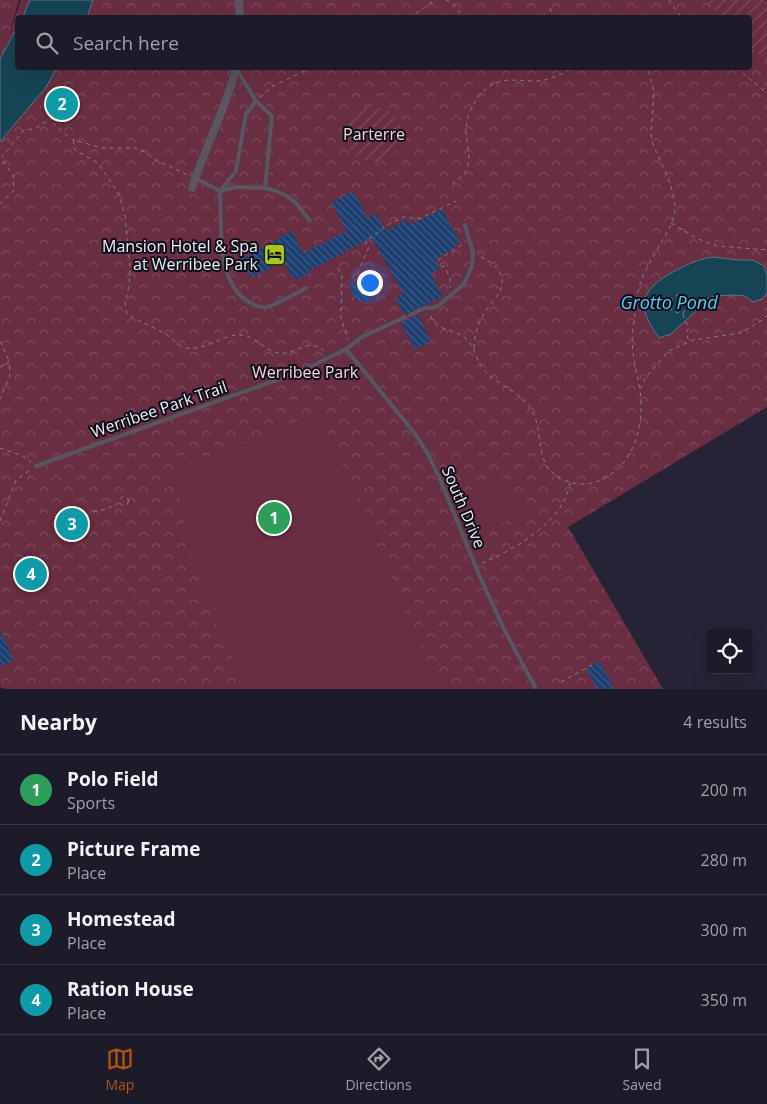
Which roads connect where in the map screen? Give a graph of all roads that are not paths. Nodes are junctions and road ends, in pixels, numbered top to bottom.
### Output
1 (238, 0) edge
2 (240, 15) edge
3 (236, 70) edge
4 (237, 70) edge
5 (256, 101) junction
6 (195, 178) junction
7 (192, 188) dead end
8 (265, 188) junction
9 (220, 190) junction
10 (310, 221) dead end
11 (465, 225) dead end
12 (306, 288) dead end
13 (410, 315) dead end
14 (406, 317) dead end
15 (346, 349) junction
16 (36, 466) road end
17 (536, 689) edge

1 - 2 street
3 - 6 street
4 - 5 lane
5 - 8 lane
5 - 9 lane
6 - 7 street
6 - 9 lane
8 - 9 lane
8 - 10 lane
9 - 12 lane
11 - 13 lane
14 - 15 lane, Werribee Park Trail
15 - 16 lane, Werribee Park Trail
15 - 17 lane, South Drive

